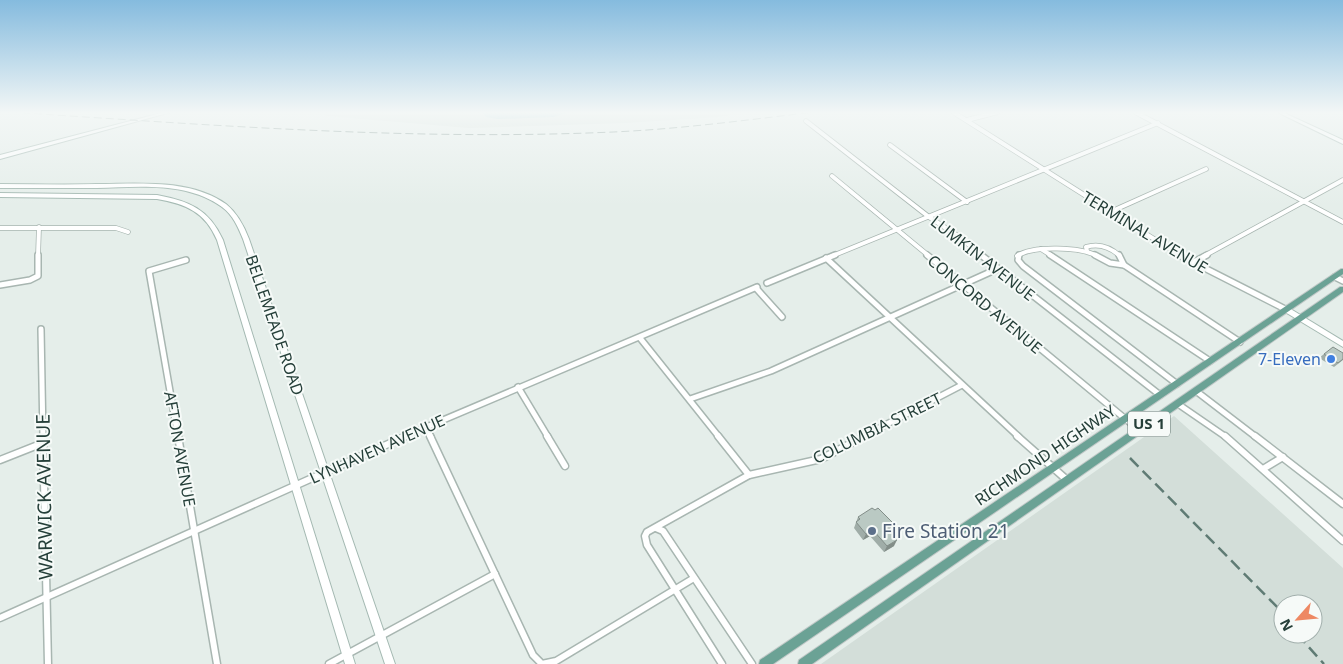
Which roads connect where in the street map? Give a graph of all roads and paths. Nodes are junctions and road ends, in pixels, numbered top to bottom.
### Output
1 (53, 143) edge
2 (834, 143) edge
3 (1002, 143) edge
4 (1111, 143) edge
5 (1194, 143) edge
6 (890, 145) dead end
7 (0, 157) edge
8 (1206, 169) dead end
9 (1044, 170) junction
10 (832, 176) dead end
11 (1343, 180) edge
12 (0, 186) edge
13 (0, 195) edge
14 (967, 202) junction
15 (1305, 202) junction
16 (1110, 212) junction
17 (930, 217) junction
18 (1343, 222) edge
19 (0, 228) edge
20 (39, 228) junction
21 (898, 230) junction
22 (128, 232) dead end
23 (1040, 249) junction
24 (1087, 251) junction
25 (826, 258) junction
26 (186, 260) dead end
27 (1192, 263) junction
28 (1124, 266) junction
29 (997, 269) junction
30 (1343, 272) edge
31 (1335, 277) junction
32 (1343, 281) edge
33 (767, 283) dead end
34 (0, 285) edge
35 (962, 285) junction
36 (1343, 289) edge
37 (1287, 310) junction
38 (782, 317) dead end
39 (890, 318) junction
40 (1301, 318) junction
41 (41, 329) dead end
42 (640, 338) junction
43 (1240, 342) junction
44 (1343, 344) edge
45 (1210, 361) junction
46 (1177, 384) junction
47 (962, 385) junction
48 (518, 388) junction
49 (1196, 391) junction
50 (1160, 395) junction
51 (690, 399) junction
52 (1178, 404) junction
53 (1125, 419) junction
54 (426, 427) junction
55 (1140, 430) junction
56 (43, 443) junction
57 (1283, 457) junction
58 (0, 460) edge
59 (565, 466) dead end
60 (1053, 468) junction
61 (1263, 469) junction
62 (325, 472) junction
63 (749, 475) junction
64 (1067, 480) junction
65 (295, 486) junction
66 (1343, 504) edge
67 (656, 528) junction
68 (194, 531) junction
69 (1343, 541) edge
70 (495, 574) junction
71 (694, 578) junction
72 (675, 589) junction
73 (46, 597) junction
74 (0, 618) edge
75 (381, 636) junction
76 (347, 654) junction
77 (48, 664) edge
78 (218, 664) edge
79 (328, 664) edge
80 (350, 664) edge
81 (390, 664) edge
82 (542, 664) edge
83 (722, 664) edge
84 (752, 664) edge
85 (764, 664) edge
86 (803, 664) edge

1 - 7 main road
2 - 17 street, LUMKIN AVENUE
3 - 9 street, TERMINAL AVENUE
4 - 9 street
5 - 15 street
6 - 14 street
8 - 16 street
9 - 14 street
9 - 16 street, TERMINAL AVENUE
10 - 21 street, CONCORD AVENUE
11 - 15 street
12 - 62 main road, BELLEMEADE ROAD
13 - 65 main road, BELLEMEADE ROAD
14 - 17 street
15 - 18 street
15 - 27 street
16 - 27 street, TERMINAL AVENUE
17 - 21 street
17 - 29 street, LUMKIN AVENUE
19 - 20 street
20 - 22 street
20 - 34 street
21 - 25 street
21 - 35 street, CONCORD AVENUE
23 - 24 street
23 - 45 street
23 - 46 street
24 - 28 street
24 - 28 street
25 - 33 street
25 - 39 street
26 - 68 street, AFTON AVENUE
27 - 37 street, TERMINAL AVENUE
28 - 43 street
29 - 35 street
29 - 50 street, LUMKIN AVENUE
30 - 31 main road, RICHMOND HIGHWAY / US 1
31 - 32 street
31 - 37 main road, RICHMOND HIGHWAY / US 1
35 - 39 street
35 - 53 street, CONCORD AVENUE
36 - 40 main road, RICHMOND HIGHWAY / US 1
37 - 40 main road, TERMINAL AVENUE
37 - 43 main road, RICHMOND HIGHWAY / US 1
38 - 42 street, LYNHAVEN AVENUE
39 - 47 street
39 - 51 street
40 - 44 main road, TERMINAL AVENUE
40 - 49 main road, RICHMOND HIGHWAY / US 1
41 - 56 street, WARWICK AVENUE
42 - 48 street, LYNHAVEN AVENUE
42 - 51 street
43 - 45 main road, RICHMOND HIGHWAY / US 1
45 - 46 main road, RICHMOND HIGHWAY / US 1
46 - 50 main road, RICHMOND HIGHWAY / US 1
47 - 60 street
47 - 63 street, COLUMBIA STREET
48 - 54 street, LYNHAVEN AVENUE
48 - 59 street
49 - 52 main road, RICHMOND HIGHWAY / US 1
49 - 57 street
50 - 53 main road, RICHMOND HIGHWAY / US 1
51 - 63 street
52 - 55 main road, RICHMOND HIGHWAY / US 1
52 - 61 street
53 - 55 street, CONCORD AVENUE
53 - 60 main road, RICHMOND HIGHWAY / US 1
54 - 62 street, LYNHAVEN AVENUE
54 - 70 street
55 - 64 main road, RICHMOND HIGHWAY / US 1
56 - 58 street
56 - 73 street, WARWICK AVENUE
57 - 61 street
57 - 66 street
60 - 64 street
60 - 85 main road, RICHMOND HIGHWAY / US 1
61 - 69 street
62 - 65 street, LYNHAVEN AVENUE
62 - 75 main road, BELLEMEADE ROAD
63 - 67 street, COLUMBIA STREET
64 - 86 main road, RICHMOND HIGHWAY / US 1
65 - 68 street, LYNHAVEN AVENUE
65 - 76 main road, BELLEMEADE ROAD
67 - 71 street
67 - 72 street
68 - 73 street, LYNHAVEN AVENUE
68 - 78 street, AFTON AVENUE
70 - 75 street
70 - 82 street
71 - 72 street
71 - 84 street
72 - 82 street
72 - 83 street
73 - 74 street, LYNHAVEN AVENUE
73 - 77 street, WARWICK AVENUE
75 - 76 street
75 - 81 main road, BELLEMEADE ROAD
76 - 79 street
76 - 80 main road, BELLEMEADE ROAD

